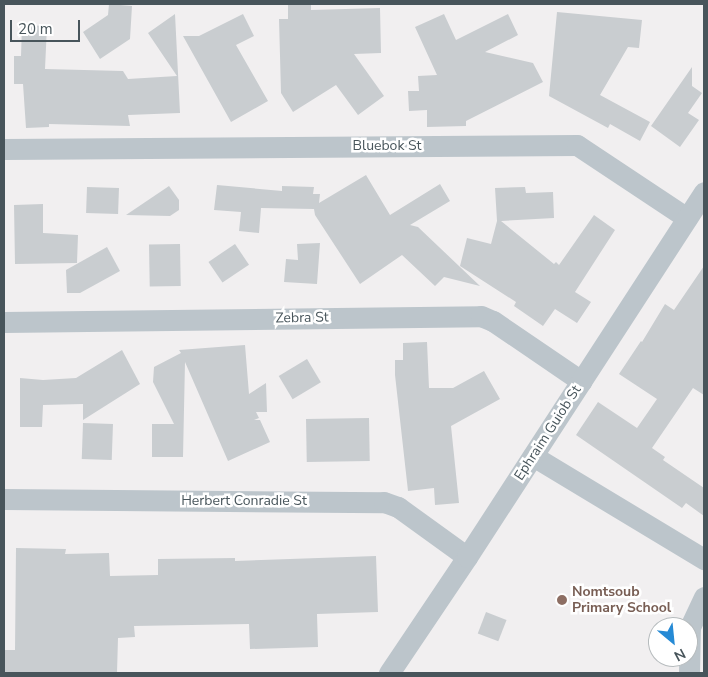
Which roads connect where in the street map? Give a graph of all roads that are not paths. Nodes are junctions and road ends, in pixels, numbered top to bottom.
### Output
1 (4, 149) edge
2 (704, 192) edge
3 (687, 218) junction
4 (4, 322) edge
5 (581, 381) junction
6 (533, 456) junction
7 (4, 499) edge
8 (467, 557) junction
9 (704, 559) edge
10 (704, 597) edge
11 (389, 673) edge
12 (689, 673) edge

1 - 3 street, Bluebok St
2 - 3 street, Ephraim Guiob St
3 - 5 street, Ephraim Guiob St
4 - 5 street, Zebra St
5 - 6 street, Ephraim Guiob St
6 - 8 street, Ephraim Guiob St
6 - 9 street
7 - 8 street, Herbert Conradie St
8 - 11 street, Ephraim Guiob St
10 - 12 street

